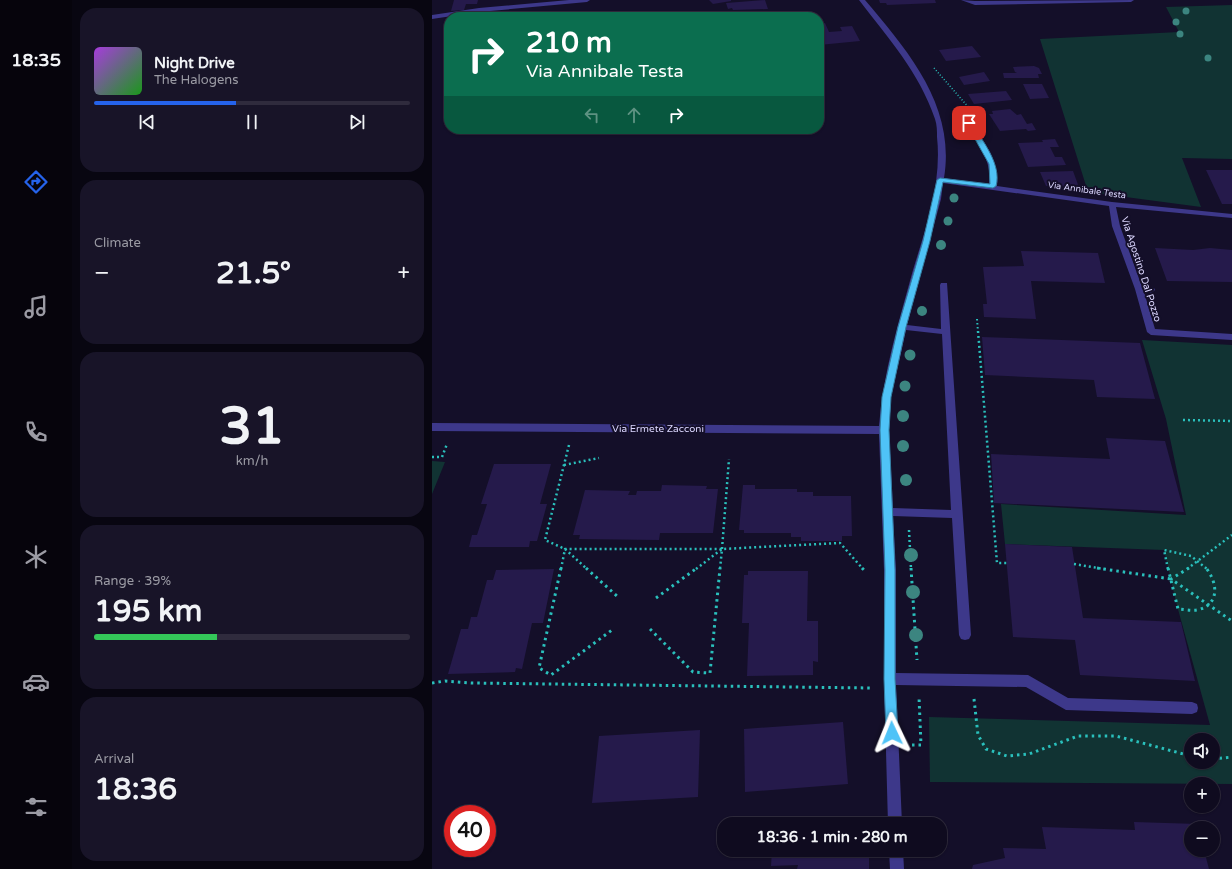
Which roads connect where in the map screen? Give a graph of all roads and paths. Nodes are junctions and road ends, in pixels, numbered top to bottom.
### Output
1 (587, 0) edge
2 (862, 0) edge
3 (964, 0) edge
4 (1131, 0) edge
5 (463, 12) edge
6 (444, 14) edge
7 (432, 16) edge
8 (932, 66) dead end
9 (972, 112) dead end
10 (969, 123) dead end
11 (940, 180) junction
12 (993, 186) junction
13 (1112, 204) junction
14 (1232, 216) edge
15 (944, 286) dead end
16 (1139, 289) junction
17 (1151, 290) dead end
18 (977, 319) dead end
19 (902, 327) junction
20 (946, 332) junction
21 (1232, 337) edge
22 (1182, 420) dead end
23 (1232, 421) edge
24 (432, 427) edge
25 (884, 430) junction
26 (567, 453) dead end
27 (599, 458) dead end
28 (729, 459) dead end
29 (564, 465) junction
30 (887, 512) junction
31 (957, 514) junction
32 (909, 527) dead end
33 (1232, 535) edge
34 (565, 549) junction
35 (722, 549) junction
36 (1199, 560) junction
37 (1007, 563) dead end
38 (1074, 564) dead end
39 (864, 570) dead end
40 (1171, 579) junction
41 (618, 597) dead end
42 (656, 598) dead end
43 (1209, 604) junction
44 (1232, 621) edge
45 (650, 629) dead end
46 (612, 630) dead end
47 (965, 635) dead end
48 (890, 679) junction
49 (918, 679) junction
50 (971, 680) junction
51 (432, 683) edge
52 (871, 688) dead end
53 (1192, 708) dead end
54 (921, 745) dead end
55 (1184, 754) edge
56 (1232, 756) edge
57 (1220, 759) edge
58 (895, 817) edge
59 (896, 857) edge
60 (897, 869) edge

1 - 5 street
2 - 11 street
3 - 4 street
6 - 7 street
8 - 9 path
10 - 12 street
11 - 12 street, Via Annibale Testa
11 - 19 street
12 - 13 street, Via Annibale Testa
13 - 14 street, Via Annibale Testa
13 - 16 street, Via Agostino Dal Pozzo
15 - 20 street
16 - 17 street
16 - 21 street, Via Agostino Dal Pozzo
18 - 37 path
19 - 20 street
19 - 25 street
20 - 31 street
22 - 23 path
24 - 25 street, Via Ermete Zacconi
25 - 30 street
26 - 29 path
27 - 29 path
28 - 35 path
29 - 34 path
30 - 31 street
30 - 48 street
31 - 47 street
32 - 49 path
33 - 36 path
34 - 35 path
34 - 41 path
34 - 46 path
35 - 39 path
35 - 42 path
35 - 45 path
36 - 40 path
36 - 40 path
36 - 43 path
38 - 40 path
40 - 43 path
40 - 43 path
43 - 44 path
48 - 49 street
48 - 58 street
49 - 50 street
49 - 54 path
50 - 53 street
50 - 55 path
51 - 52 path
56 - 57 path
59 - 60 street

